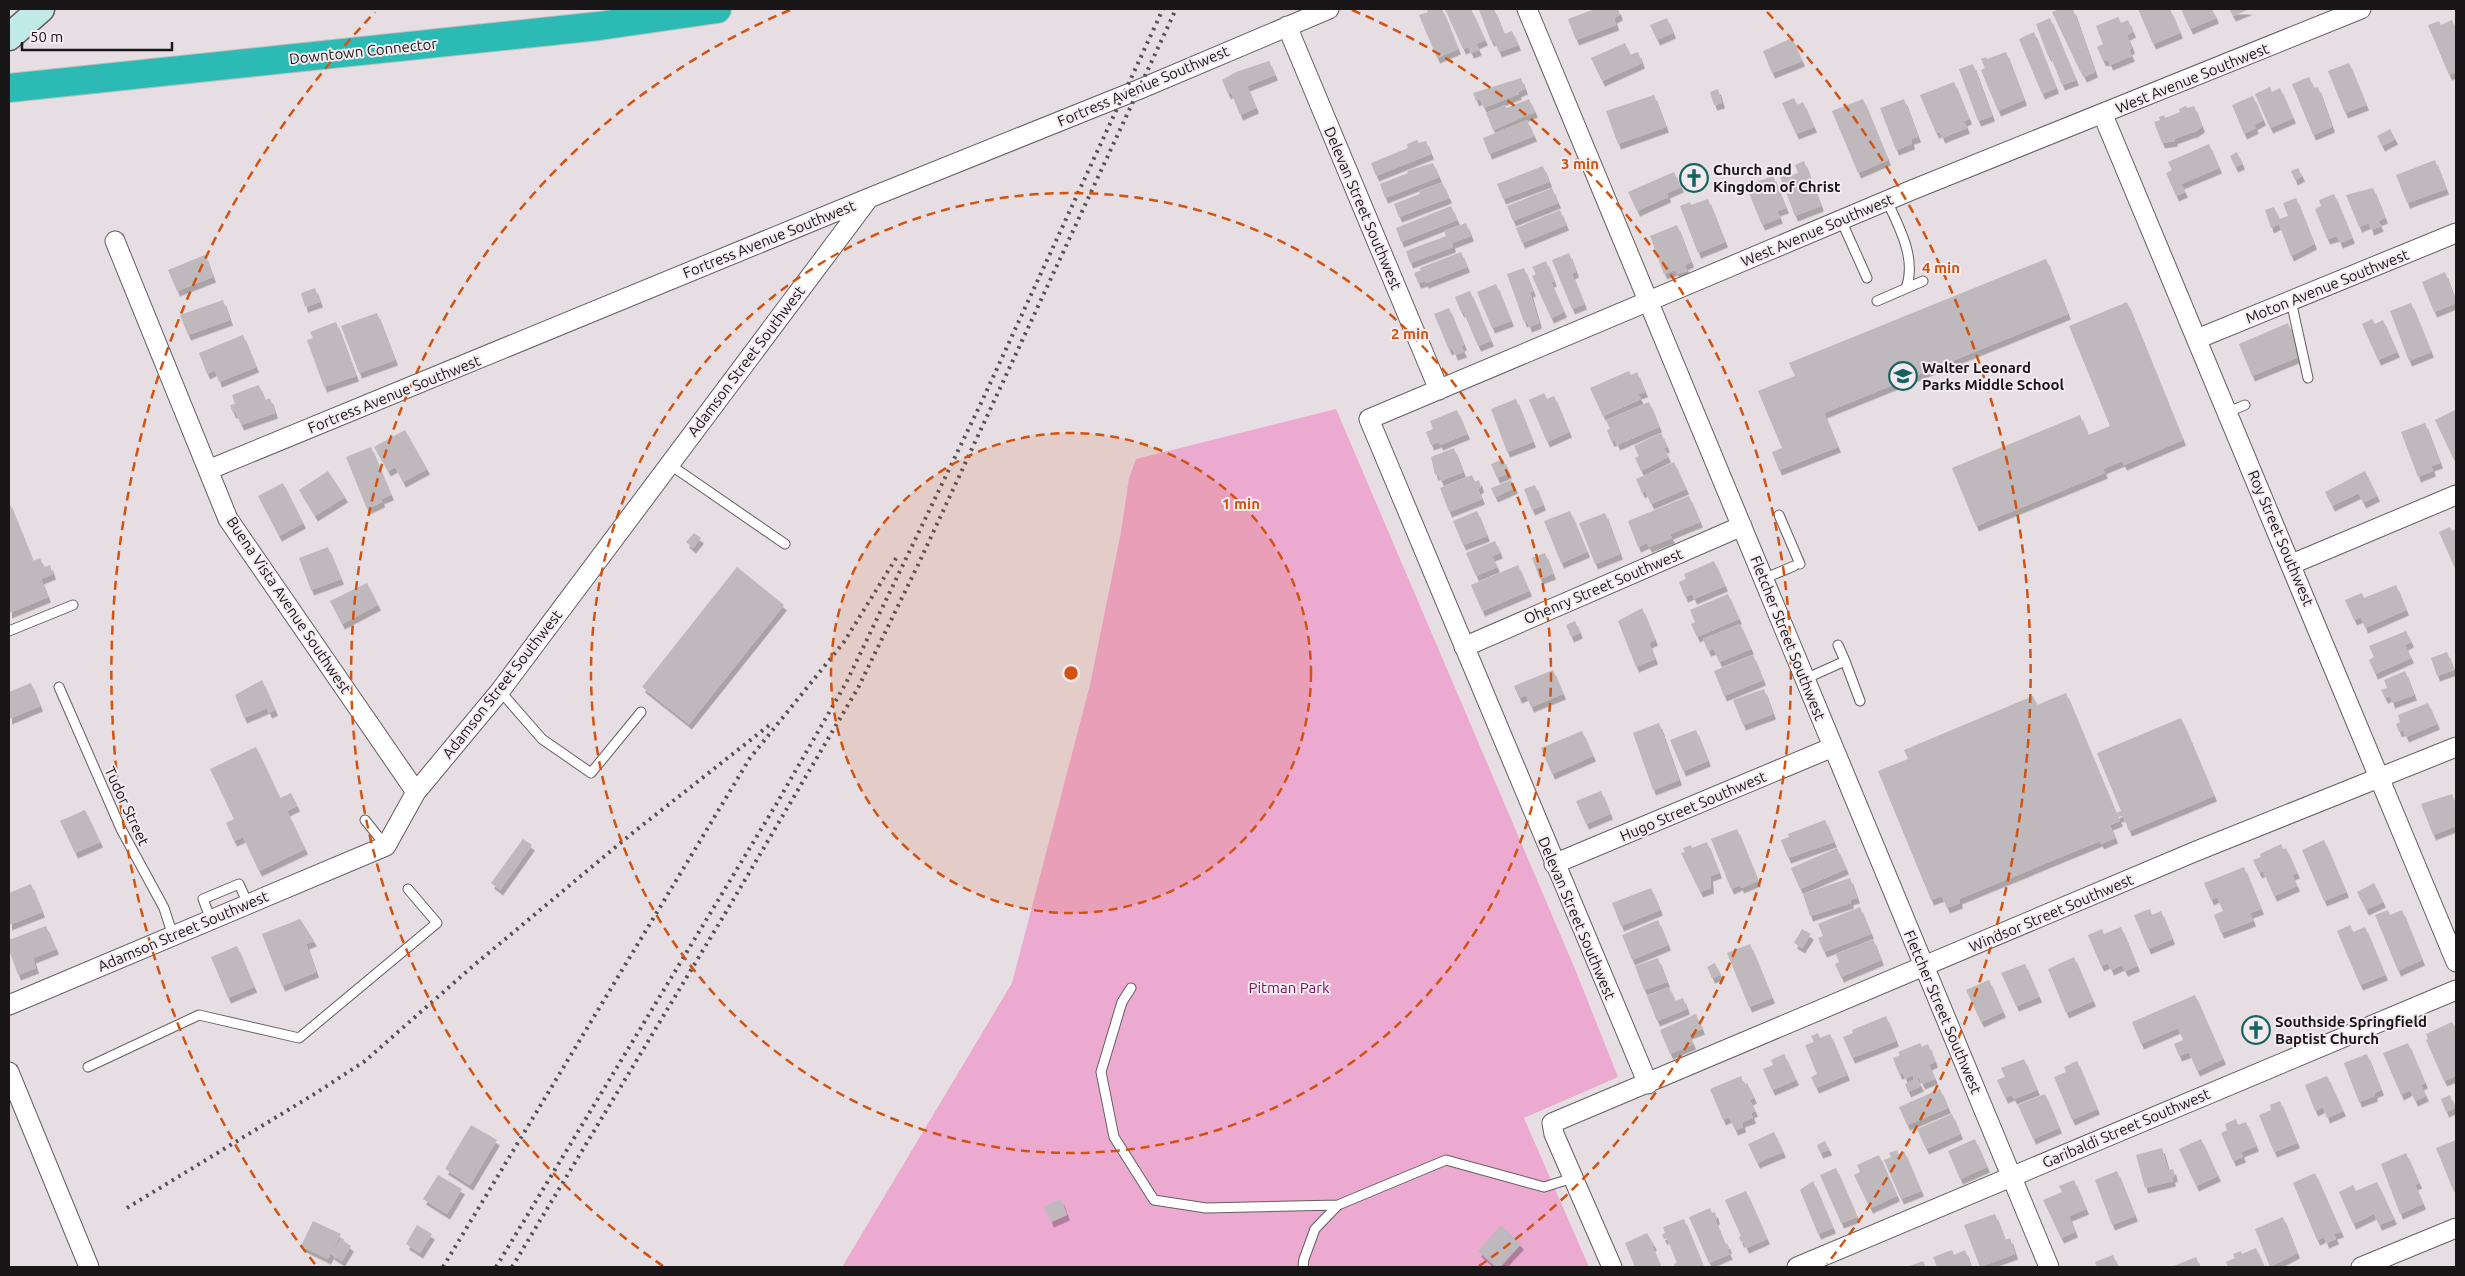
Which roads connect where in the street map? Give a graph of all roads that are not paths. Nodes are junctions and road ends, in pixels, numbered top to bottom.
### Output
1 (41, 9) edge
2 (717, 9) edge
3 (1329, 9) edge
4 (1527, 9) edge
5 (2361, 9) edge
6 (1287, 26) junction
7 (9, 37) edge
8 (9, 88) edge
9 (2103, 115) junction
10 (868, 198) junction
11 (1887, 200) junction
12 (1841, 220) junction
13 (2456, 233) edge
14 (115, 241) dead end
15 (1867, 278) dead end
16 (1923, 281) dead end
17 (1906, 288) junction
18 (1877, 300) dead end
19 (1648, 301) junction
20 (2291, 301) junction
21 (2197, 339) junction
22 (2308, 378) dead end
23 (1439, 390) junction
24 (2245, 405) dead end
25 (2228, 412) junction
26 (669, 464) junction
27 (208, 470) junction
28 (2456, 495) edge
29 (1408, 512) joint
30 (1778, 515) dead end
31 (1742, 526) junction
32 (785, 544) dead end
33 (2292, 564) junction
34 (1763, 579) junction
35 (73, 605) dead end
36 (9, 631) edge
37 (1838, 644) dead end
38 (1464, 646) junction
39 (1845, 661) junction
40 (1804, 679) junction
41 (58, 687) dead end
42 (500, 691) junction
43 (1860, 701) dead end
44 (641, 712) dead end
45 (2456, 747) edge
46 (1833, 748) junction
47 (2380, 778) junction
48 (416, 792) junction
49 (365, 820) dead end
50 (386, 846) junction
51 (1554, 864) junction
52 (408, 890) dead end
53 (173, 936) junction
54 (2456, 962) edge
55 (1924, 967) junction
56 (1130, 988) dead end
57 (2456, 990) edge
58 (9, 1005) edge
59 (88, 1067) dead end
60 (9, 1072) edge
61 (1648, 1084) junction
62 (2011, 1177) junction
63 (1573, 1178) junction
64 (1338, 1205) junction
65 (2456, 1228) edge
66 (89, 1267) edge
67 (1303, 1267) edge
68 (1612, 1267) edge
69 (1797, 1267) edge
70 (2049, 1267) edge
71 (2361, 1267) edge

1 - 7 main road
2 - 8 highway, Downtown Connector
3 - 6 street, Fortress Avenue Southwest
4 - 19 street, Fletcher Street Southwest
5 - 9 street, West Avenue Southwest
6 - 10 street, Fortress Avenue Southwest
6 - 23 street, Delevan Street Southwest
9 - 11 street, West Avenue Southwest
9 - 21 street, Roy Street Southwest
10 - 26 street, Adamson Street Southwest
10 - 27 street, Fortress Avenue Southwest
11 - 12 street, West Avenue Southwest
11 - 17 lane
12 - 15 lane
12 - 19 street, West Avenue Southwest
13 - 20 street, Moton Avenue Southwest
14 - 27 street, Buena Vista Avenue Southwest
16 - 17 lane
17 - 18 lane
19 - 23 street, West Avenue Southwest
19 - 31 street, Fletcher Street Southwest
20 - 21 street, Moton Avenue Southwest
20 - 22 lane
21 - 25 street, Roy Street Southwest
23 - 29 street, West Avenue Southwest
24 - 25 lane
25 - 33 street, Roy Street Southwest
26 - 32 lane
26 - 42 street, Adamson Street Southwest
27 - 48 street, Buena Vista Avenue Southwest
28 - 33 street
29 - 38 street, Delevan Street Southwest
30 - 34 lane
31 - 34 street, Fletcher Street Southwest
31 - 38 street, Ohenry Street Southwest
33 - 47 street, Roy Street Southwest
34 - 40 street, Fletcher Street Southwest
35 - 36 lane
37 - 39 lane
38 - 51 street, Delevan Street Southwest
39 - 40 lane
39 - 43 lane
40 - 46 street, Fletcher Street Southwest
41 - 53 lane, Tudor Street
42 - 44 lane
42 - 48 street, Adamson Street Southwest
45 - 47 street, Windsor Street Southwest
46 - 51 street, Hugo Street Southwest
46 - 55 street, Fletcher Street Southwest
47 - 54 street, Roy Street Southwest
47 - 55 street, Windsor Street Southwest
48 - 50 street, Adamson Street Southwest
49 - 50 lane
50 - 53 street, Adamson Street Southwest
51 - 61 street, Delevan Street Southwest
52 - 59 lane
53 - 58 street, Adamson Street Southwest
55 - 61 street, Windsor Street Southwest
55 - 62 street, Fletcher Street Southwest
56 - 64 lane
57 - 62 street, Garibaldi Street Southwest
60 - 66 street
61 - 63 street
62 - 69 street, Garibaldi Street Southwest
62 - 70 street, Fletcher Street Southwest
63 - 64 lane
63 - 68 street
64 - 67 lane
65 - 71 street

